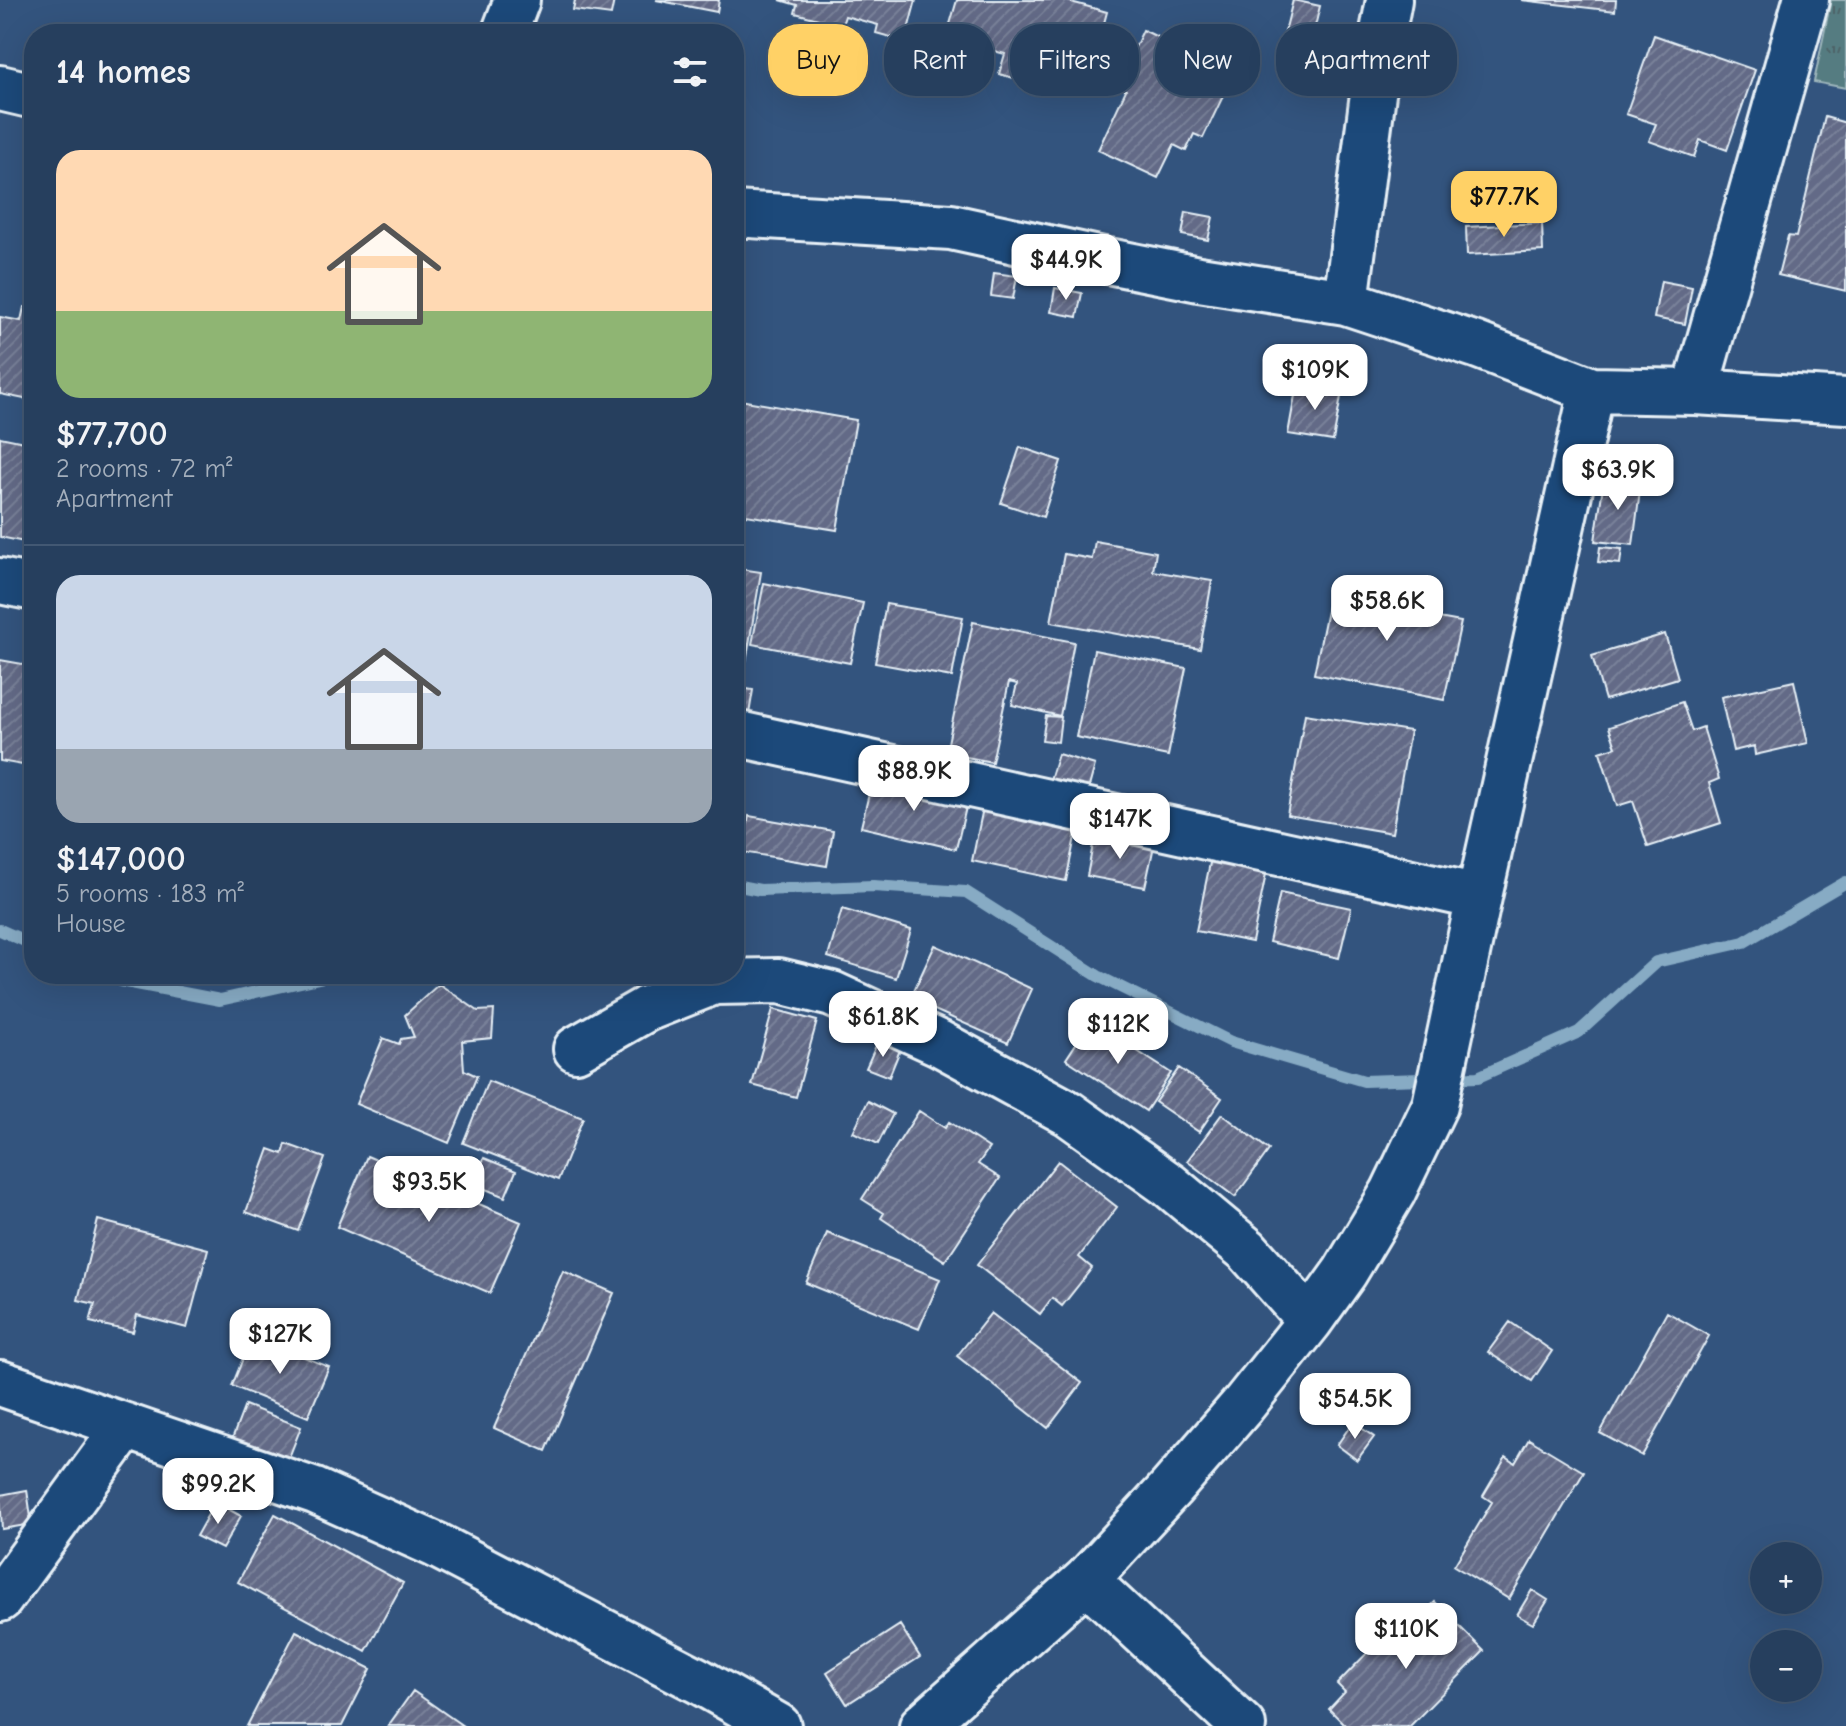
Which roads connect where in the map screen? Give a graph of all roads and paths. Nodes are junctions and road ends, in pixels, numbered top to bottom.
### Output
1 (517, 0) edge
2 (1389, 0) edge
3 (1806, 0) edge
4 (508, 24) edge
5 (744, 215) edge
6 (1346, 302) junction
7 (1592, 390) junction
8 (1695, 392) junction
9 (1846, 401) edge
10 (0, 581) edge
11 (24, 586) edge
12 (744, 735) edge
13 (1479, 897) junction
14 (744, 982) edge
15 (709, 984) edge
16 (576, 1049) dead end
17 (1310, 1321) junction
18 (0, 1383) edge
19 (126, 1426) junction
20 (1086, 1580) junction
21 (0, 1599) edge
22 (778, 1726) edge
23 (922, 1726) edge
24 (1243, 1726) edge

1 - 4 street
2 - 6 street
3 - 8 street
5 - 6 street
6 - 7 street
7 - 8 street
7 - 13 street
8 - 9 street
10 - 11 street
12 - 13 street
13 - 17 street
14 - 17 street
15 - 16 street
17 - 20 street
18 - 19 street
19 - 21 street
19 - 22 street
20 - 23 street
20 - 24 street

